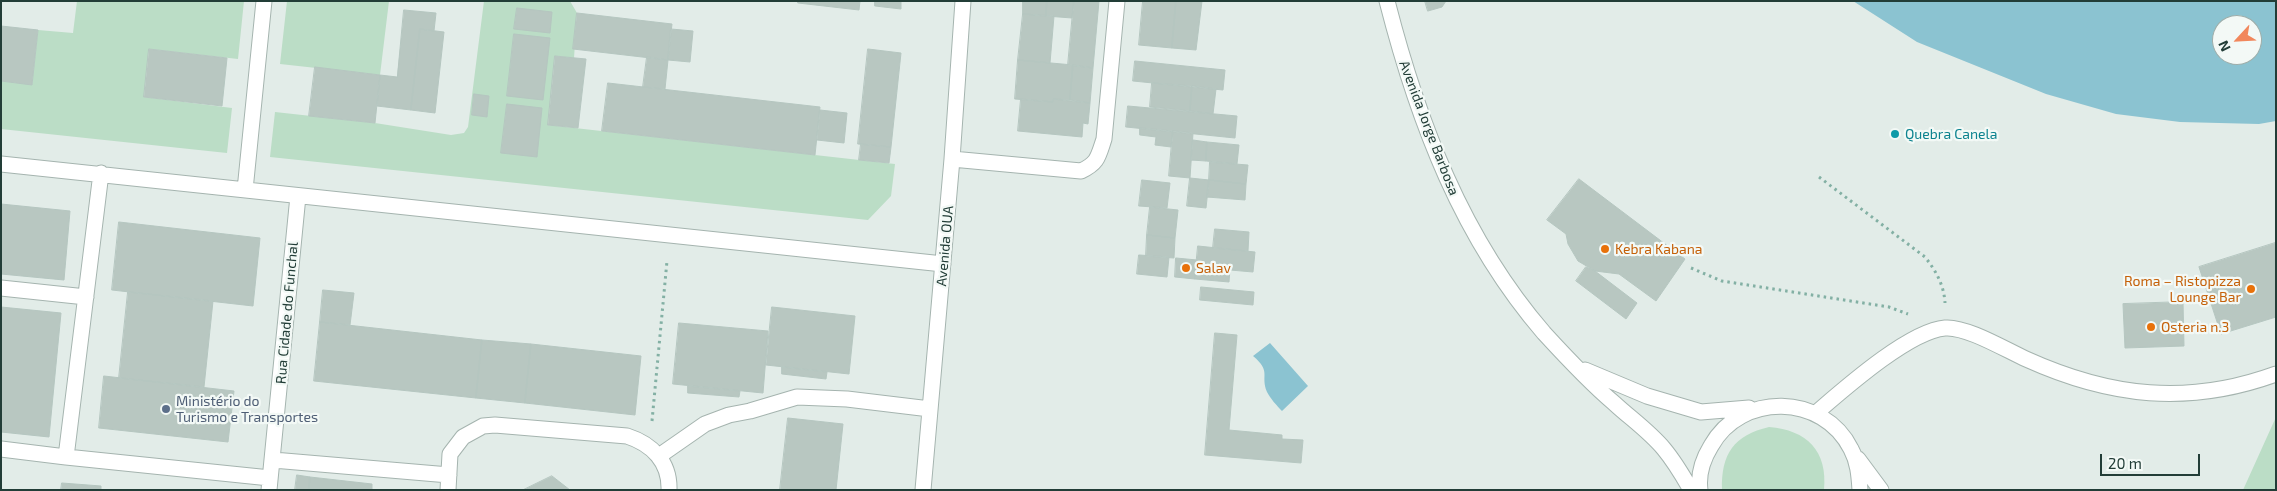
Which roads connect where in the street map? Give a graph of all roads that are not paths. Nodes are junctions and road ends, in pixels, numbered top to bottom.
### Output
1 (264, 1) edge
2 (963, 1) edge
3 (1117, 1) edge
4 (1387, 1) edge
5 (952, 159) junction
6 (1, 164) edge
7 (101, 173) junction
8 (245, 190) junction
9 (298, 196) junction
10 (943, 264) junction
11 (1, 288) edge
12 (86, 297) junction
13 (1576, 366) junction
14 (2276, 374) edge
15 (1760, 407) junction
16 (930, 409) junction
17 (1816, 413) junction
18 (1, 449) edge
19 (1852, 449) junction
20 (654, 451) junction
21 (66, 457) junction
22 (273, 460) junction
23 (449, 482) edge
24 (269, 484) edge
25 (668, 490) edge
26 (923, 490) edge
27 (1691, 490) edge
28 (1700, 490) edge
29 (1860, 490) edge
30 (1881, 490) edge

1 - 8 street
2 - 5 street, Avenida OUA
3 - 5 street
4 - 13 street, Avenida Jorge Barbosa
5 - 10 street, Avenida OUA
6 - 7 street
7 - 8 street
7 - 12 street
8 - 9 street
9 - 10 street
9 - 22 street, Rua Cidade do Funchal
10 - 16 street, Avenida OUA
11 - 12 street
12 - 21 street
13 - 15 street, Avenida Jorge Barbosa
13 - 27 street, Avenida Jorge Barbosa
14 - 17 street
15 - 17 street, Avenida Jorge Barbosa
15 - 28 street
16 - 20 street
16 - 26 street, Avenida OUA
17 - 19 street, Avenida Jorge Barbosa
18 - 21 street
19 - 29 street
19 - 30 street
20 - 23 street
20 - 25 street
21 - 24 street
22 - 23 street
22 - 24 street, Rua Cidade do Funchal

